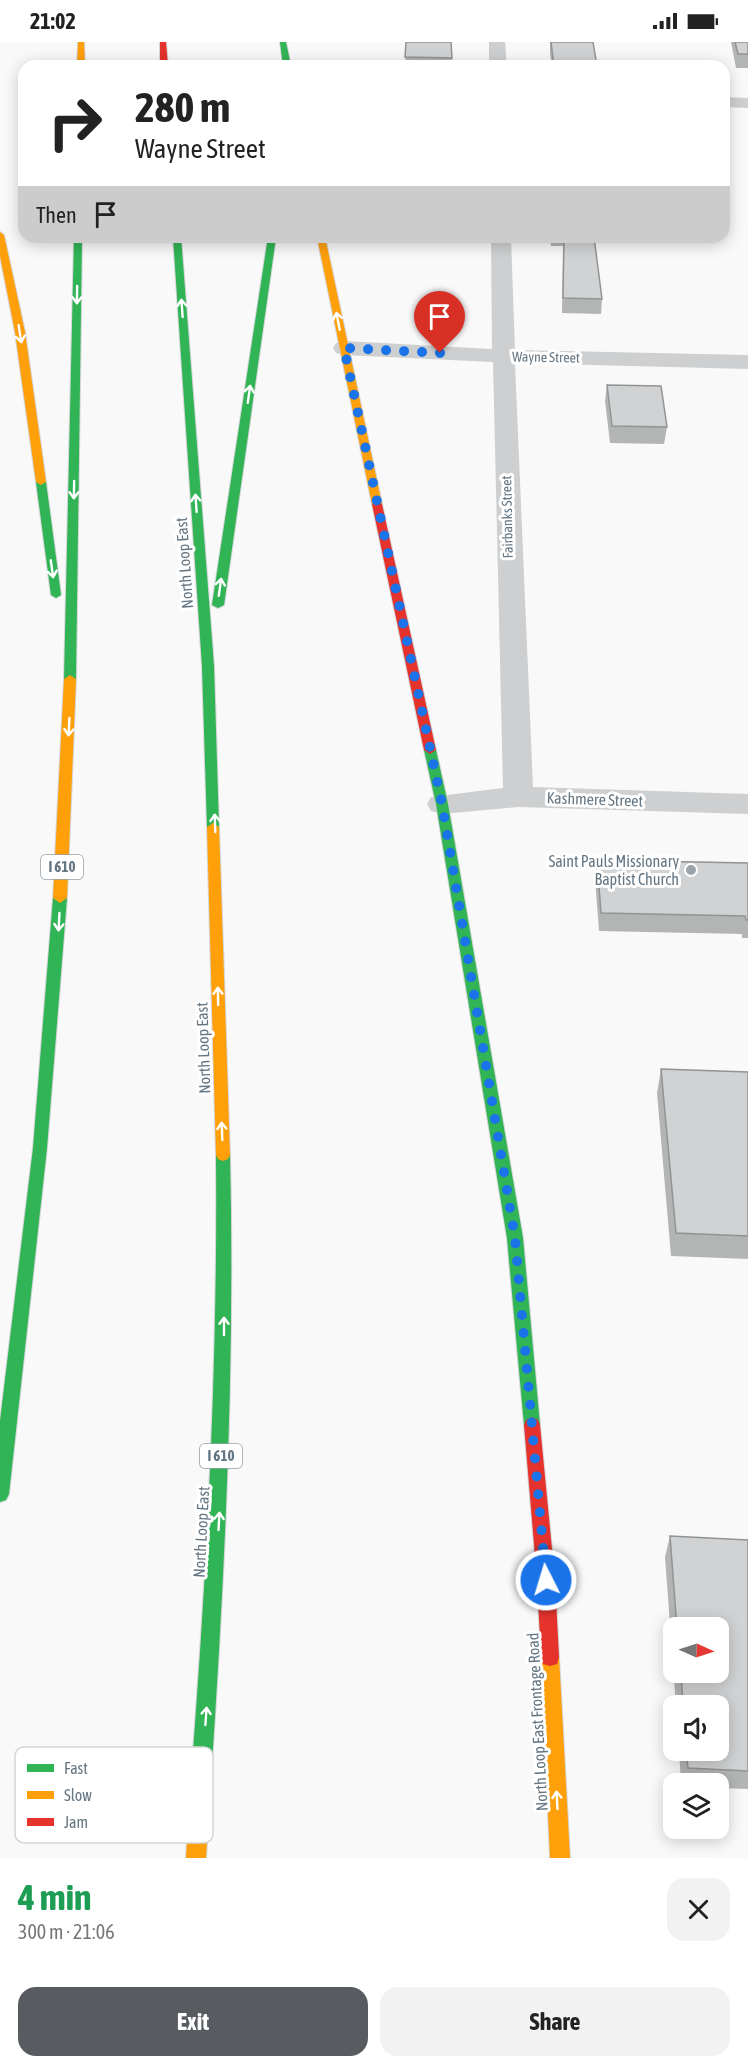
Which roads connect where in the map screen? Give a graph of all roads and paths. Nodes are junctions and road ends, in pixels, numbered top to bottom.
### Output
1 (81, 42) edge
2 (163, 42) edge
3 (283, 42) edge
4 (497, 42) edge
5 (81, 60) edge
6 (164, 60) edge
7 (286, 60) edge
8 (498, 60) edge
9 (730, 102) edge
10 (748, 103) edge
11 (0, 235) edge
12 (78, 243) edge
13 (177, 243) edge
14 (271, 243) edge
15 (322, 243) edge
16 (501, 243) edge
17 (344, 348) junction
18 (504, 356) junction
19 (748, 362) edge
20 (208, 666) junction
21 (70, 700) junction
22 (518, 797) junction
23 (442, 804) junction
24 (748, 804) edge
25 (0, 1494) edge
26 (204, 1747) edge
27 (197, 1843) edge
28 (196, 1858) edge
29 (560, 1858) edge

1 - 5 main road
2 - 6 main road
3 - 7 main road
4 - 8 street
9 - 10 street
11 -> 21 main road
12 -> 21 main road, I 610
20 -> 13 main road, North Loop East / I 610
20 -> 14 main road
17 -> 15 main road, North Loop East Frontage Road
16 - 18 street, Fairbanks Street
17 - 18 street, Wayne Street
17 - 23 main road, North Loop East Frontage Road
18 - 19 street, Wayne Street
18 - 22 street, Fairbanks Street
26 -> 20 main road, North Loop East / I 610
21 -> 25 main road, I 610
22 - 23 street, Kashmere Street
22 - 24 street, Kashmere Street
29 -> 23 main road, North Loop East Frontage Road
28 -> 27 main road, North Loop East / I 610

